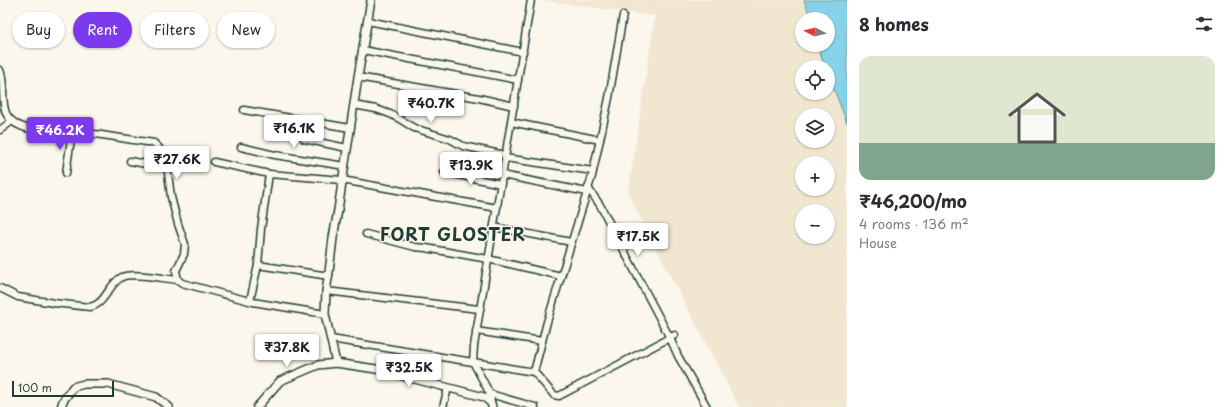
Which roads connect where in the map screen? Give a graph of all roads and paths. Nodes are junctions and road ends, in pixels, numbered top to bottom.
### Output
1 (372, 0) edge
2 (531, 0) edge
3 (623, 15) dead end
4 (368, 21) junction
5 (363, 50) junction
6 (523, 52) junction
7 (0, 70) edge
8 (358, 77) junction
9 (518, 80) junction
10 (354, 104) junction
11 (514, 106) junction
12 (244, 110) dead end
13 (12, 121) junction
14 (511, 122) junction
15 (350, 128) junction
16 (0, 130) edge
17 (72, 132) junction
18 (304, 140) dead end
19 (600, 140) junction
20 (241, 147) dead end
21 (347, 148) junction
22 (505, 156) junction
23 (130, 161) dead end
24 (214, 162) dead end
25 (345, 166) junction
26 (167, 168) junction
27 (593, 171) junction
28 (444, 172) dead end
29 (66, 173) dead end
30 (269, 174) junction
31 (502, 175) junction
32 (342, 180) junction
33 (501, 184) junction
34 (587, 190) junction
35 (497, 208) junction
36 (494, 227) junction
37 (366, 234) dead end
38 (571, 242) junction
39 (488, 259) junction
40 (258, 265) junction
41 (328, 276) junction
42 (561, 276) junction
43 (178, 280) junction
44 (0, 288) edge
45 (326, 291) junction
46 (250, 301) junction
47 (479, 309) junction
48 (325, 314) junction
49 (476, 331) junction
50 (672, 336) junction
51 (331, 339) junction
52 (542, 341) junction
53 (473, 362) junction
54 (336, 363) junction
55 (534, 372) junction
56 (448, 388) junction
57 (490, 394) junction
58 (492, 405) edge
59 (61, 407) edge
60 (169, 407) edge
61 (258, 407) edge
62 (443, 407) edge
63 (535, 407) edge
64 (707, 407) edge

1 - 4 street
2 - 6 street
3 - 19 street
4 - 5 street
4 - 6 street
5 - 8 street
5 - 9 street
6 - 9 street
7 - 13 street
8 - 10 street
8 - 11 street
9 - 11 street
10 - 15 street
10 - 22 street
11 - 14 street
12 - 15 street
13 - 16 street
13 - 17 street
14 - 19 street
14 - 22 street
15 - 21 street
17 - 26 street
17 - 29 street
18 - 21 street
19 - 27 street
20 - 25 street
21 - 25 street
22 - 27 street
22 - 31 street
23 - 26 street
24 - 30 street
25 - 32 street
26 - 43 street
27 - 34 street
28 - 33 street
30 - 32 street
30 - 40 street
31 - 33 street
31 - 34 street
32 - 35 street
32 - 41 street
33 - 35 street
34 - 38 street
34 - 50 street
35 - 36 street
36 - 38 street
36 - 39 street
37 - 39 street
38 - 42 street
39 - 42 street
39 - 47 street
40 - 41 street
40 - 46 street
41 - 45 street
42 - 52 street
43 - 44 street
43 - 46 street
45 - 47 street
45 - 48 street
46 - 48 street
47 - 49 street
48 - 51 street
49 - 52 street
49 - 53 street
50 - 55 street
50 - 64 street
51 - 53 street
51 - 54 street
52 - 55 street
53 - 55 street
53 - 57 street
54 - 56 street
54 - 61 street
56 - 58 street
56 - 62 street
57 - 58 street
57 - 63 street
59 - 60 street

